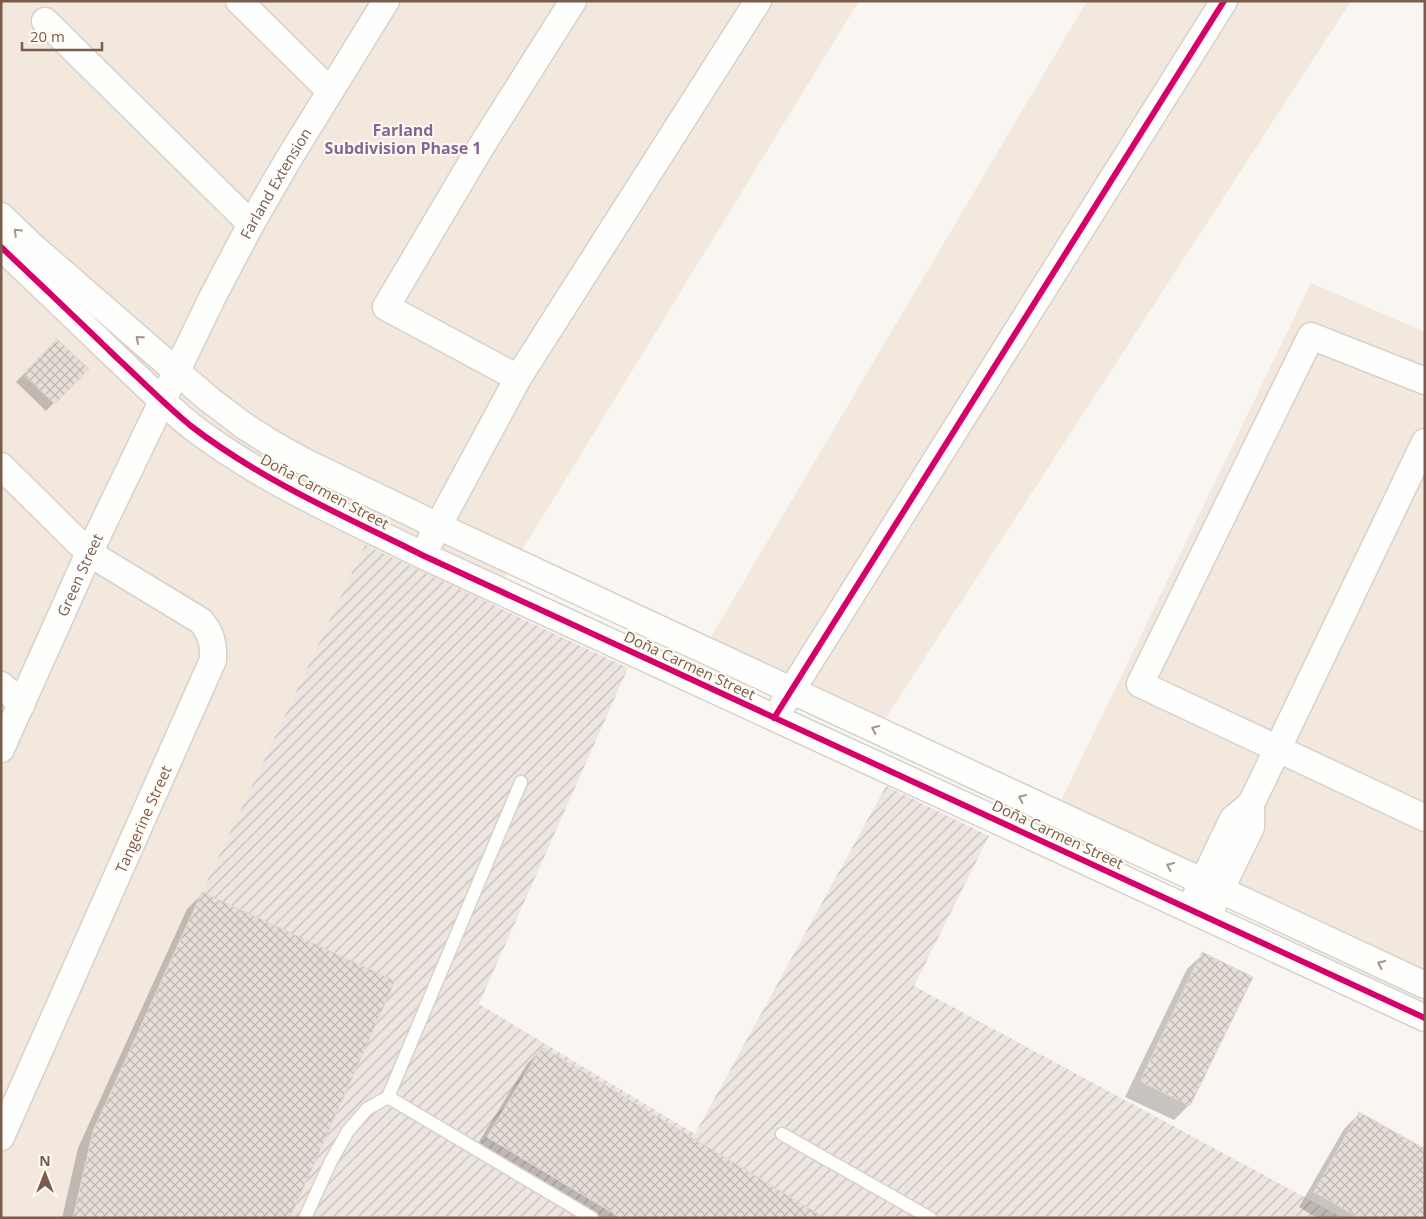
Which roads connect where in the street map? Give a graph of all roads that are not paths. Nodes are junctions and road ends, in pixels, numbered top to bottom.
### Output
1 (239, 1) edge
2 (386, 1) edge
3 (573, 1) edge
4 (758, 1) edge
5 (1224, 1) edge
6 (45, 21) dead end
7 (330, 92) junction
8 (1, 216) edge
9 (251, 224) junction
10 (1, 247) edge
11 (176, 371) junction
12 (518, 378) junction
13 (1425, 381) edge
14 (162, 400) junction
15 (1425, 442) edge
16 (1, 466) edge
17 (438, 526) junction
18 (89, 553) junction
19 (422, 555) junction
20 (1, 684) edge
21 (792, 690) junction
22 (22, 704) junction
23 (774, 718) junction
24 (1, 749) edge
25 (1277, 749) junction
26 (521, 782) dead end
27 (1423, 813) edge
28 (1212, 886) junction
29 (1199, 913) junction
30 (1425, 985) edge
31 (1425, 1018) edge
32 (388, 1097) junction
33 (782, 1134) dead end
34 (1, 1137) edge
35 (304, 1218) edge
36 (592, 1218) edge
37 (930, 1218) edge

1 - 7 street
2 - 7 street, Farland Extension
3 - 12 street
4 - 12 street
5 - 21 street
6 - 9 street
7 - 9 street, Farland Extension
11 -> 8 street, Doña Carmen Street
9 - 11 street, Farland Extension
10 - 14 street, Doña Carmen Street
11 - 14 street, Farland Extension
11 - 17 street, Doña Carmen Street
12 - 17 street
13 - 25 street
14 - 18 street, Green Street
14 - 19 street, Doña Carmen Street
15 - 25 street
16 - 18 street, Tangerine Street
17 - 19 street
17 - 21 street, Doña Carmen Street
18 - 22 street, Green Street
18 - 34 street, Tangerine Street
19 - 23 street, Doña Carmen Street
20 - 22 street
21 - 23 street
28 -> 21 street, Doña Carmen Street
22 - 24 street, Green Street
23 - 29 street, Doña Carmen Street
25 - 27 street
25 - 28 street
26 - 32 lane
28 - 29 street
30 -> 28 street, Doña Carmen Street
29 - 31 street, Doña Carmen Street
32 - 35 lane
32 - 36 lane
33 - 37 lane

